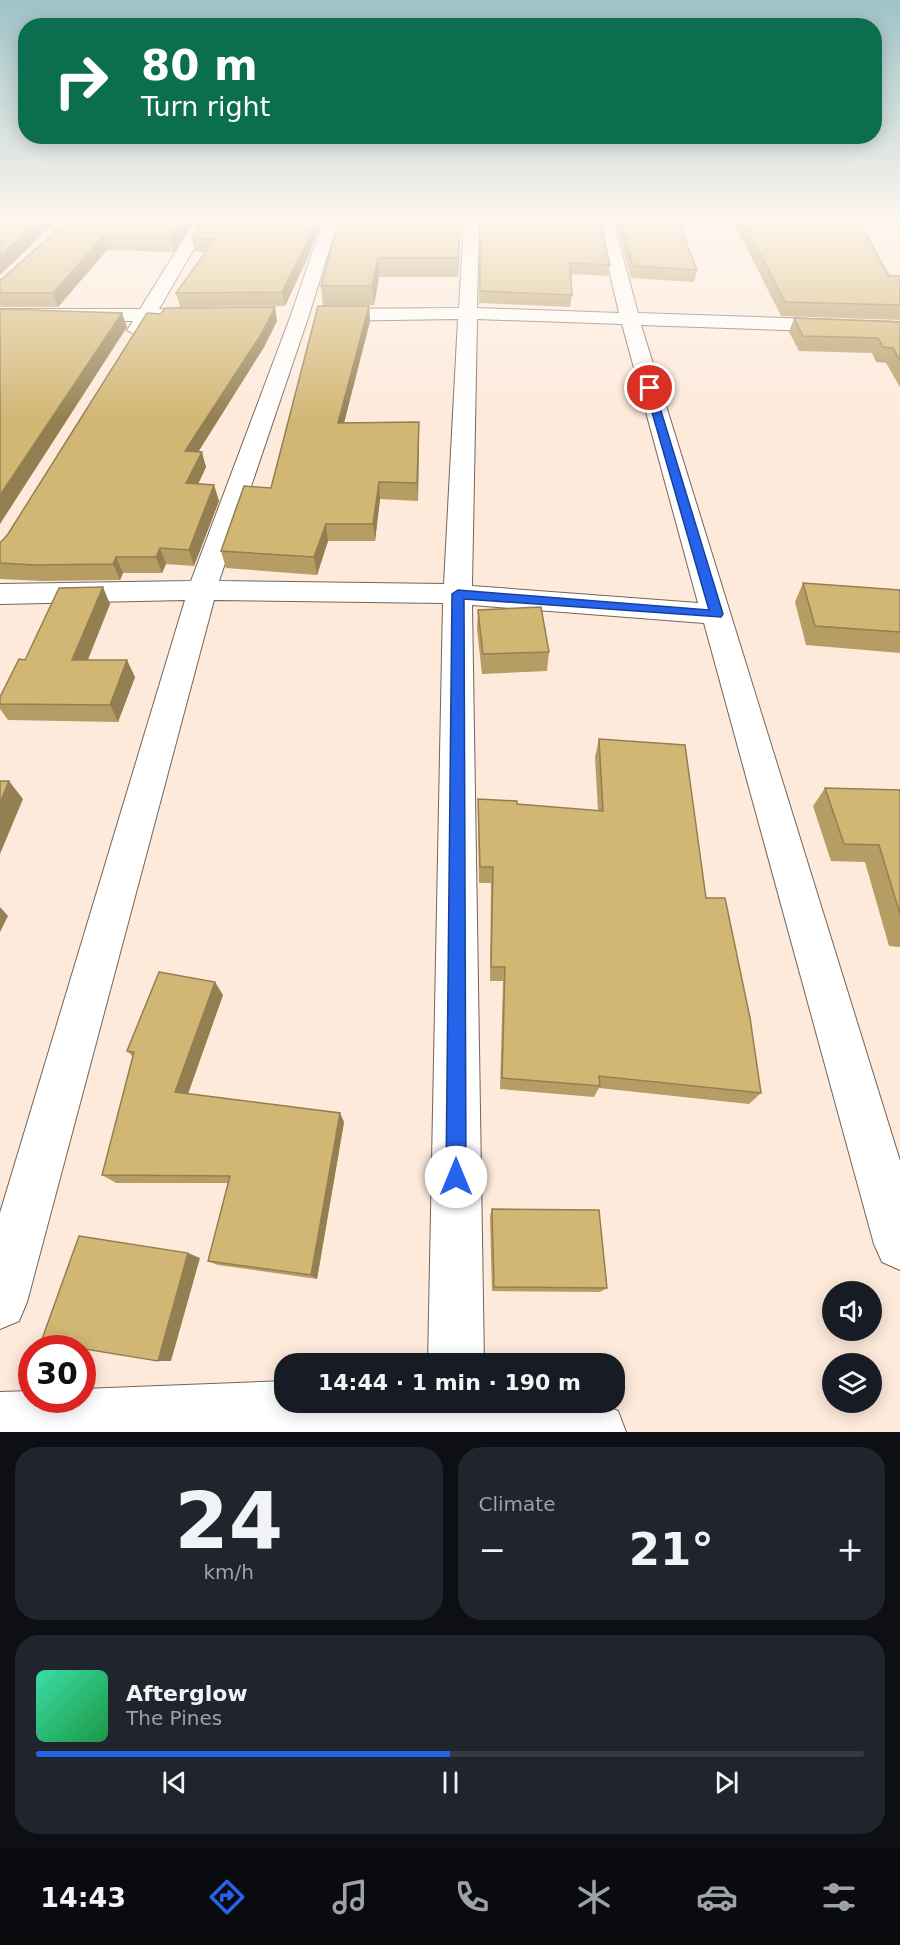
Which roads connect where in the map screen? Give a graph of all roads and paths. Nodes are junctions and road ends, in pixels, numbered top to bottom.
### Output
1 (162, 288) edge
2 (300, 288) edge
3 (469, 288) edge
4 (622, 288) edge
5 (468, 313) junction
6 (0, 315) edge
7 (146, 315) junction
8 (205, 315) edge
9 (288, 315) junction
10 (630, 320) junction
11 (900, 328) edge
12 (127, 346) edge
13 (201, 590) junction
14 (0, 594) edge
15 (458, 594) junction
16 (717, 614) junction
17 (900, 1244) edge
18 (0, 1302) edge
19 (456, 1353) edge
20 (274, 1410) edge
21 (504, 1413) edge
22 (0, 1421) edge
23 (597, 1432) edge

1 - 7 street
2 - 9 street
3 - 5 street
4 - 10 street
5 - 9 street
5 - 10 street
5 - 15 street
6 - 7 street
7 - 8 street
7 - 12 street
9 - 13 street
10 - 11 street
10 - 16 street
13 - 14 street
13 - 15 street
13 - 18 street
15 - 16 street
15 - 19 street
16 - 17 street
20 - 22 street
21 - 23 street

